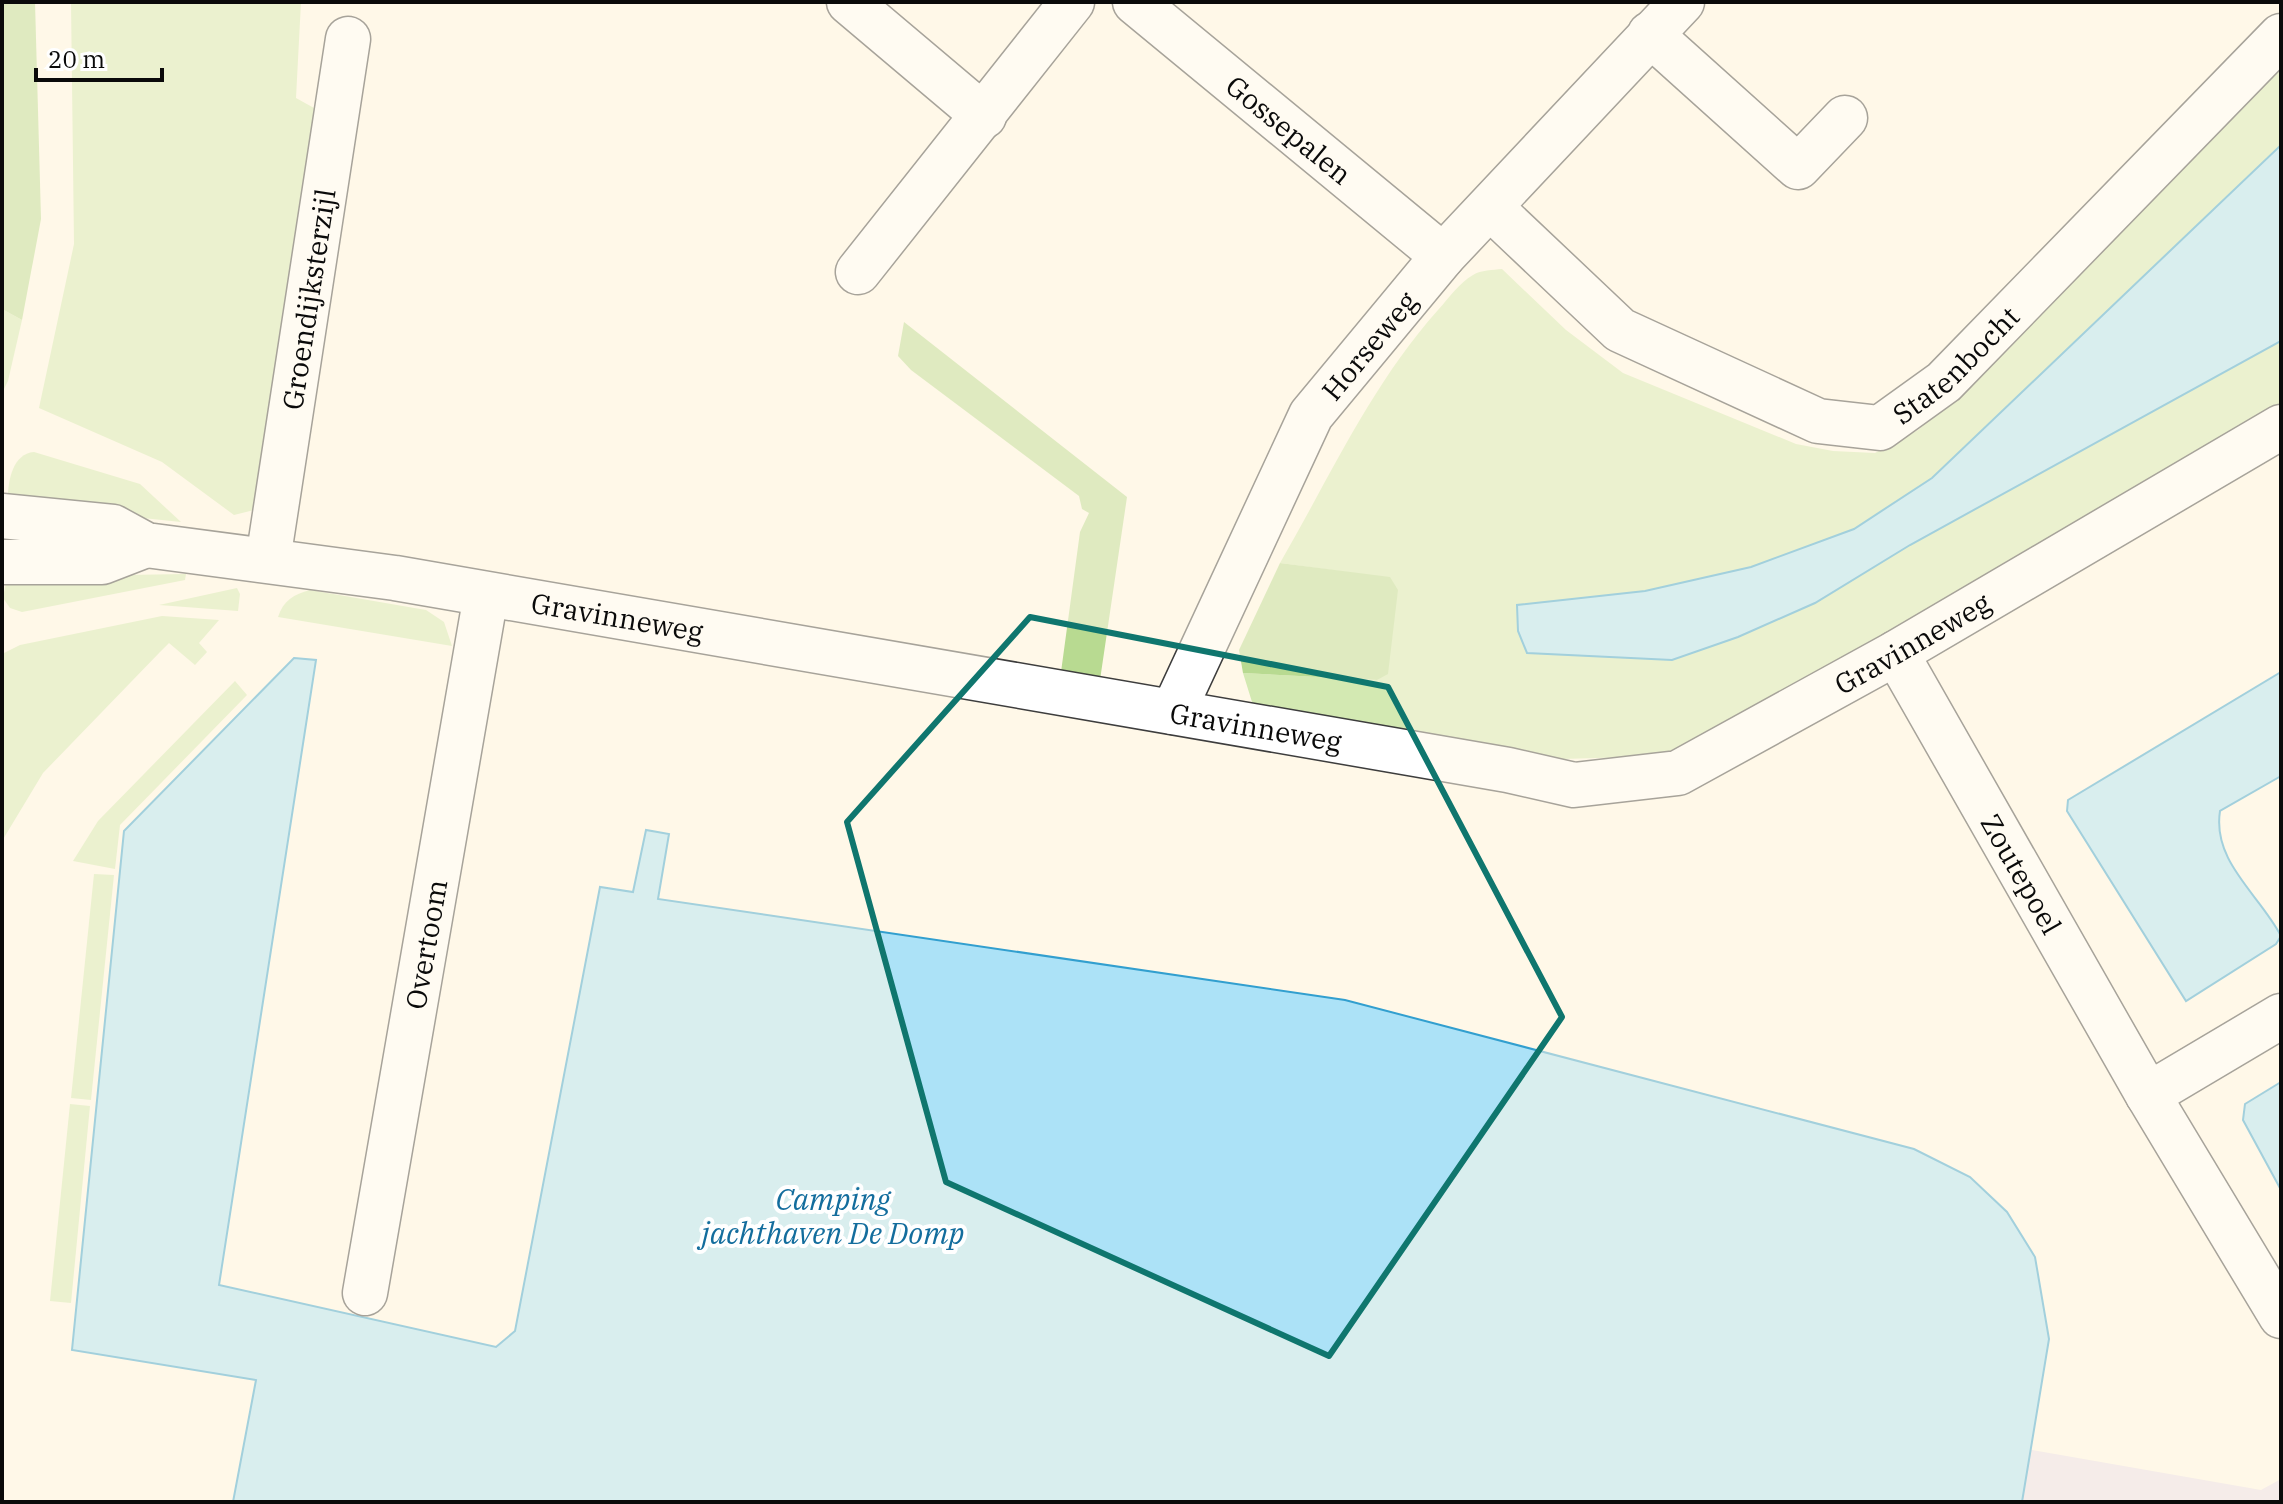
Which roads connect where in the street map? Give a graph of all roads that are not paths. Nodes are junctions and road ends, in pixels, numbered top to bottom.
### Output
1 (849, 2) edge
2 (1072, 2) edge
3 (1135, 2) edge
4 (1682, 2) edge
5 (1650, 34) junction
6 (2281, 36) edge
7 (348, 39) dead end
8 (984, 116) junction
9 (1845, 118) dead end
10 (1490, 207) junction
11 (1443, 256) junction
12 (858, 272) dead end
13 (2281, 427) edge
14 (2, 516) edge
15 (146, 545) junction
16 (268, 560) junction
17 (2, 562) edge
18 (486, 595) junction
19 (1896, 653) junction
20 (1173, 712) junction
21 (2281, 1016) edge
22 (2148, 1095) junction
23 (365, 1293) dead end
24 (2281, 1316) edge

1 - 8 street
2 - 8 street
3 - 11 street, Gossepalen
4 - 5 street, Horseweg
5 - 9 street
5 - 10 street, Horseweg
6 - 10 street, Statenbocht
7 - 16 street, Groendijksterzijl
8 - 12 street
10 - 11 street, Horseweg
11 - 20 street, Horseweg
13 - 19 street, Gravinneweg
14 - 15 street, Gravinneweg
15 - 16 street, Gravinneweg
15 - 17 street, Gravinneweg
16 - 18 street, Gravinneweg
18 - 20 street, Gravinneweg
18 - 23 street, Overtoom
19 - 20 street, Gravinneweg
19 - 22 street, Zoutepoel
21 - 22 street
22 - 24 street, Zoutepoel

